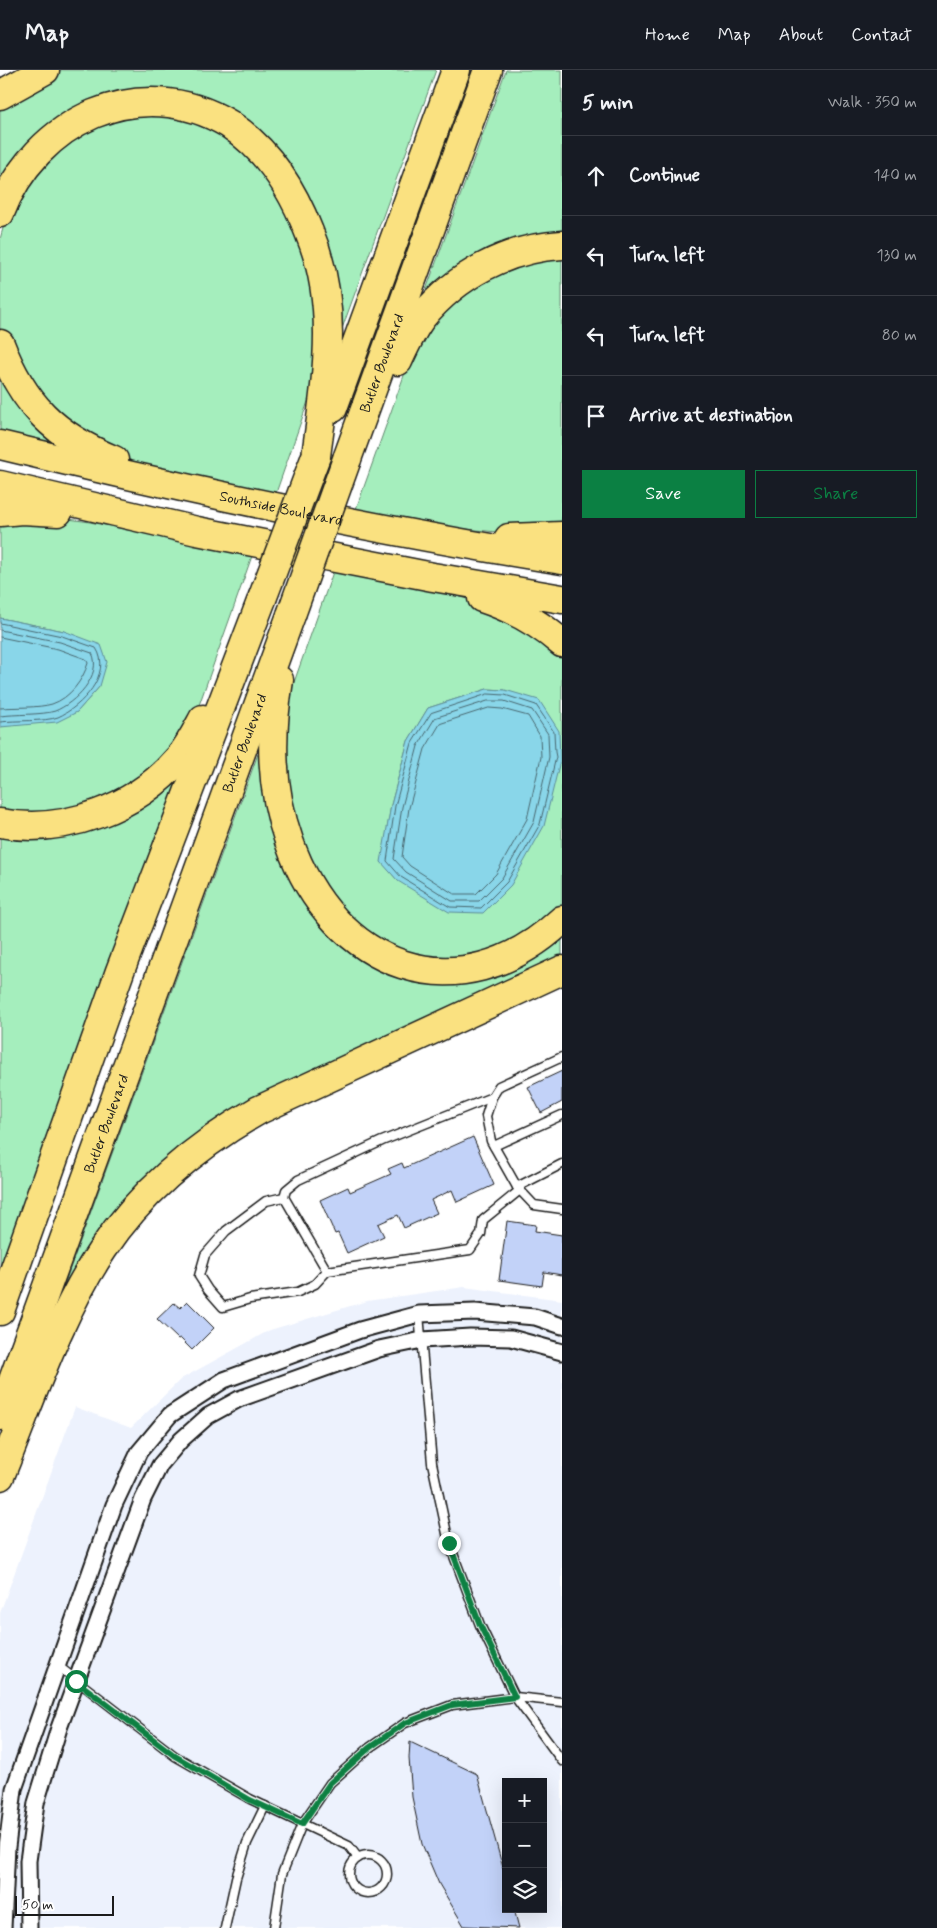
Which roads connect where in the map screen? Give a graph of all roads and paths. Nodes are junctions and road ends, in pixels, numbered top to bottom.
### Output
1 (45, 70) edge
2 (456, 70) edge
3 (488, 70) edge
4 (0, 95) edge
5 (0, 214) edge
6 (562, 245) edge
7 (0, 344) edge
8 (365, 410) junction
9 (0, 446) edge
10 (316, 456) junction
11 (0, 485) edge
12 (205, 493) junction
13 (0, 512) edge
14 (197, 531) junction
15 (396, 531) junction
16 (562, 536) edge
17 (562, 560) edge
18 (385, 568) junction
19 (562, 599) edge
20 (291, 615) junction
21 (562, 643) edge
22 (234, 674) junction
23 (0, 823) edge
24 (562, 920) edge
25 (562, 970) edge
26 (562, 1057) edge
27 (492, 1098) junction
28 (562, 1115) edge
29 (494, 1146) junction
30 (562, 1164) edge
31 (518, 1189) junction
32 (284, 1197) junction
33 (562, 1209) edge
34 (327, 1271) junction
35 (0, 1311) edge
36 (419, 1314) junction
37 (562, 1326) edge
38 (422, 1340) junction
39 (562, 1352) edge
40 (0, 1416) edge
41 (0, 1476) edge
42 (58, 1666) junction
43 (76, 1681) junction
44 (515, 1697) junction
45 (562, 1702) edge
46 (562, 1760) edge
47 (265, 1806) junction
48 (302, 1824) junction
49 (358, 1858) junction
50 (2, 1928) edge
51 (29, 1928) edge
52 (225, 1928) edge
53 (274, 1928) edge

1 - 4 highway
2 - 10 highway, Butler Boulevard
3 - 8 highway, Butler Boulevard
5 - 10 highway
6 - 8 highway
7 - 12 highway
8 - 20 highway, Butler Boulevard, bridge
9 - 12 highway, Southside Boulevard
10 - 22 highway, Butler Boulevard, bridge
11 - 14 highway
12 - 15 highway, Southside Boulevard
13 - 14 highway
14 - 18 highway
15 - 16 highway
15 - 17 highway, Southside Boulevard
18 - 19 highway
18 - 21 highway
20 - 24 highway
20 - 40 highway, Butler Boulevard
22 - 23 highway
22 - 35 highway, Butler Boulevard
25 - 41 highway
26 - 27 lane
27 - 29 lane
27 - 32 lane
28 - 29 lane
29 - 31 lane
30 - 31 lane
31 - 33 lane
31 - 34 lane
32 - 34 lane
32 - 34 lane
36 - 37 street
36 - 38 lane
36 - 42 street
38 - 39 street
38 - 43 street
38 - 44 lane
42 - 43 lane
42 - 50 street
43 - 47 lane
43 - 51 street
44 - 45 lane
44 - 46 lane
44 - 48 lane
47 - 48 lane
47 - 52 lane
48 - 49 lane
48 - 53 lane
49 - 49 lane

